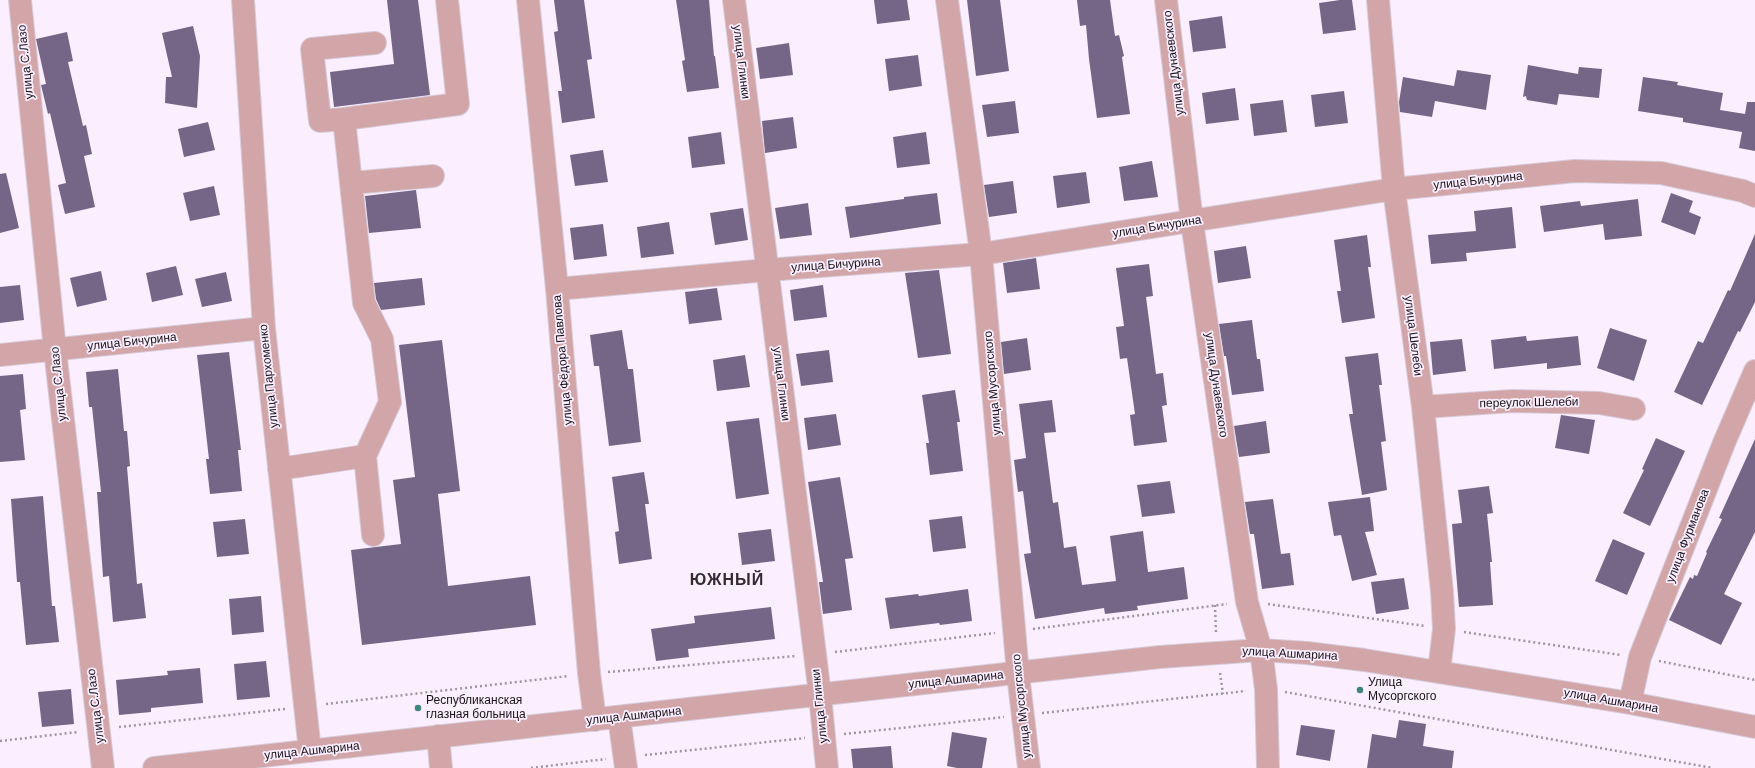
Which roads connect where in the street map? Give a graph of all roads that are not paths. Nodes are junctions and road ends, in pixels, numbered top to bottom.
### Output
1 (20, 0) edge
2 (243, 0) edge
3 (447, 0) edge
4 (528, 0) edge
5 (734, 0) edge
6 (947, 0) edge
7 (1166, 0) edge
8 (1378, 0) edge
9 (375, 43) dead end
10 (344, 119) junction
11 (433, 176) dead end
12 (351, 183) junction
13 (1394, 189) junction
14 (1755, 196) edge
15 (1192, 222) junction
16 (982, 254) junction
17 (767, 270) junction
18 (557, 289) junction
19 (264, 328) junction
20 (55, 350) junction
21 (0, 355) edge
22 (1755, 371) edge
23 (1423, 407) junction
24 (1634, 409) dead end
25 (366, 456) junction
26 (279, 469) junction
27 (373, 535) dead end
28 (1261, 650) junction
29 (1439, 672) junction
30 (1018, 674) junction
31 (820, 695) junction
32 (1630, 703) junction
33 (619, 717) junction
34 (595, 720) junction
35 (1755, 727) edge
36 (438, 736) junction
37 (306, 757) edge
38 (625, 762) edge
39 (103, 768) edge
40 (154, 768) edge
41 (441, 768) edge
42 (827, 768) edge
43 (1029, 768) edge
44 (1268, 768) edge

1 - 20 street, улица С.Лазо
2 - 19 street, улица Пархоменко
3 - 10 street
4 - 18 street, улица Фёдора Павлова
5 - 17 street, улица Глинки
6 - 16 street, улица Мусоргского
7 - 15 street, улица Дунаевского
8 - 13 street, улица Шелеби
9 - 10 street
10 - 12 street
11 - 12 street
12 - 25 street
13 - 14 street, улица Бичурина
13 - 15 street, улица Бичурина
13 - 23 street, улица Шелеби
15 - 16 street, улица Бичурина
15 - 28 street, улица Дунаевского
16 - 17 street, улица Бичурина
16 - 30 street, улица Мусоргского
17 - 18 street, улица Бичурина
17 - 31 street, улица Глинки
18 - 34 street, улица Фёдора Павлова
19 - 20 street, улица Бичурина
19 - 26 street, улица Пархоменко
20 - 21 street, улица Бичурина
20 - 39 street, улица С.Лазо
22 - 32 street, улица Фурманова
23 - 24 street, переулок Шелеби
23 - 29 street, улица Шелеби
25 - 26 street
25 - 27 street
26 - 37 street, улица Пархоменко
28 - 29 street, улица Ашмарина
28 - 30 street, улица Ашмарина
28 - 44 street, улица Дунаевского
29 - 32 street, улица Ашмарина
30 - 31 street, улица Ашмарина
30 - 43 street, улица Мусоргского
31 - 33 street, улица Ашмарина
31 - 42 street, улица Глинки
32 - 35 street, улица Ашмарина
33 - 34 street, улица Ашмарина
33 - 38 street
34 - 36 street, улица Ашмарина
36 - 37 street, улица Ашмарина
36 - 41 street
37 - 40 street, улица Ашмарина

